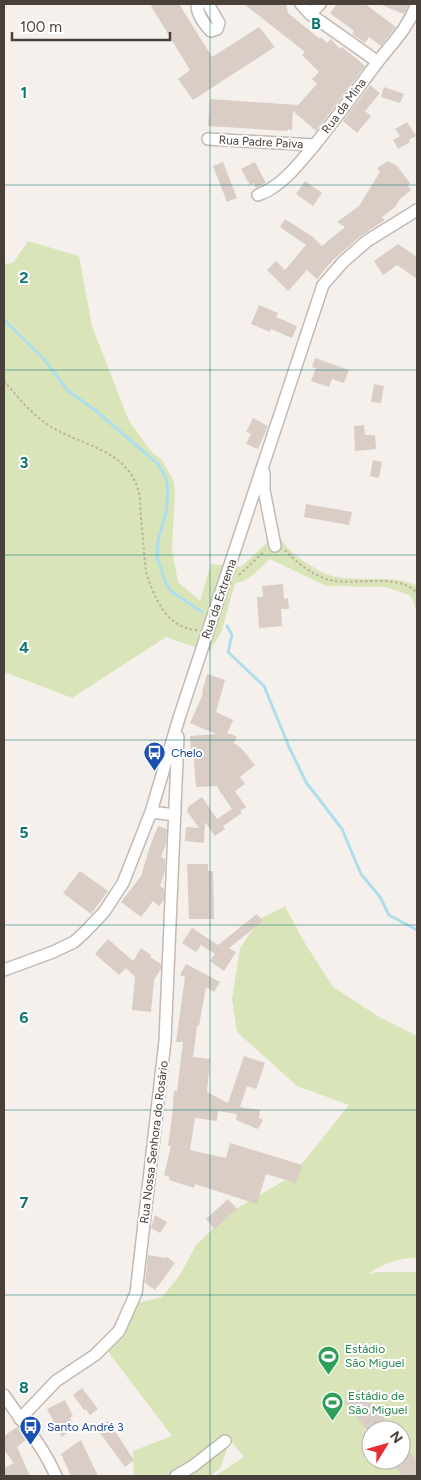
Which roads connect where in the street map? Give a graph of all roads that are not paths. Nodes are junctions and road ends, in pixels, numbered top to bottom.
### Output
1 (197, 4) edge
2 (208, 4) edge
3 (301, 4) edge
4 (320, 4) edge
5 (417, 4) edge
6 (310, 14) junction
7 (378, 62) junction
8 (208, 139) dead end
9 (314, 145) junction
10 (258, 195) dead end
11 (417, 210) edge
12 (264, 467) junction
13 (275, 546) road end
14 (179, 718) junction
15 (151, 812) junction
16 (175, 815) junction
17 (4, 970) edge
18 (4, 1395) edge
19 (20, 1419) junction
20 (225, 1441) dead end
21 (56, 1476) edge
22 (176, 1476) edge

1 - 2 street
3 - 6 street
4 - 6 street
5 - 7 street, Rua da Mina
6 - 7 street
7 - 9 street, Rua da Mina
8 - 9 street, Rua Padre Paiva
9 - 10 street, Rua da Mina
11 - 12 street, Rua da Extrema
12 - 13 street
12 - 14 street, Rua da Extrema
14 - 15 street, Rua da Extrema
14 - 16 street, Rua Nossa Senhora do Rosário
15 - 16 street
15 - 17 street, Rua da Extrema
16 - 19 street, Rua Nossa Senhora do Rosário
18 - 19 street
19 - 21 street
20 - 22 street

